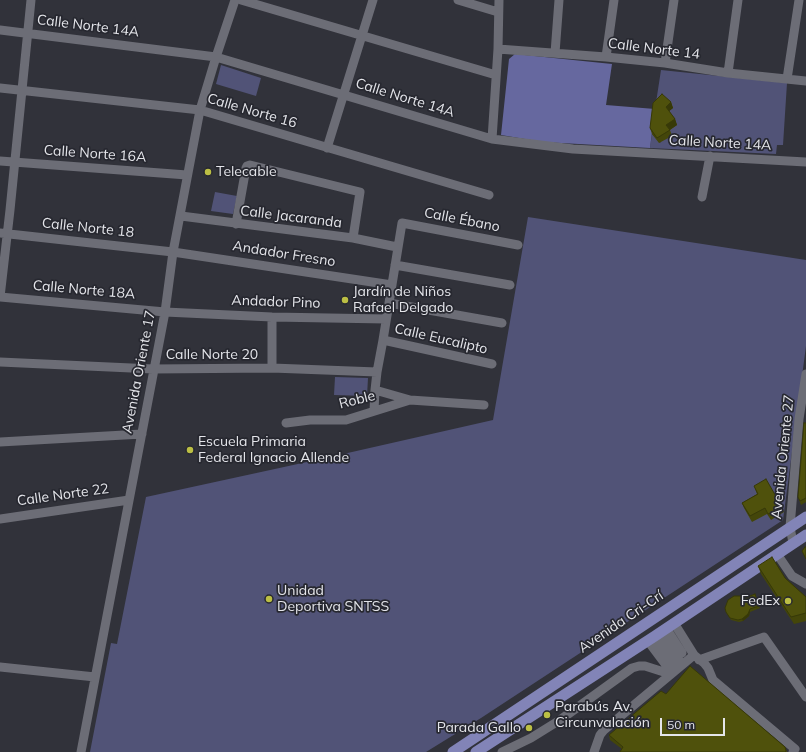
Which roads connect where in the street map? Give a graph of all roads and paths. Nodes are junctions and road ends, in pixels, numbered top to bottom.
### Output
1 (31, 0) edge
2 (235, 0) edge
3 (241, 0) edge
4 (373, 0) edge
5 (458, 0) edge
6 (499, 0) edge
7 (559, 0) edge
8 (614, 0) edge
9 (674, 0) edge
10 (738, 0) edge
11 (799, 0) edge
12 (498, 12) junction
13 (0, 30) edge
14 (28, 33) junction
15 (361, 35) junction
16 (498, 49) junction
17 (555, 53) junction
18 (216, 57) junction
19 (606, 57) junction
20 (665, 63) junction
21 (728, 73) junction
22 (496, 76) junction
23 (787, 79) junction
24 (806, 81) edge
25 (0, 88) edge
26 (22, 91) junction
27 (343, 94) junction
28 (200, 110) junction
29 (492, 139) junction
30 (327, 148) junction
31 (710, 156) junction
32 (0, 161) edge
33 (15, 162) junction
34 (806, 162) edge
35 (187, 175) junction
36 (489, 195) dead end
37 (702, 197) dead end
38 (181, 216) junction
39 (236, 224) junction
40 (4, 233) edge
41 (353, 238) junction
42 (518, 245) dead end
43 (397, 246) junction
44 (173, 252) junction
45 (395, 266) junction
46 (392, 285) junction
47 (510, 285) dead end
48 (0, 297) edge
49 (389, 303) junction
50 (165, 312) junction
51 (272, 317) junction
52 (386, 319) junction
53 (502, 323) dead end
54 (383, 340) junction
55 (0, 362) edge
56 (492, 364) dead end
57 (272, 368) junction
58 (154, 369) junction
59 (377, 372) junction
60 (806, 374) edge
61 (375, 390) junction
62 (410, 400) junction
63 (484, 405) dead end
64 (374, 411) junction
65 (286, 423) dead end
66 (142, 434) junction
67 (0, 442) edge
68 (129, 500) junction
69 (0, 518) edge
70 (798, 521) edge
71 (806, 532) edge
72 (806, 535) edge
73 (793, 543) junction
74 (777, 554) junction
75 (806, 584) edge
76 (661, 632) junction
77 (683, 665) junction
78 (0, 667) edge
79 (95, 677) junction
80 (806, 697) edge
81 (491, 727) junction
82 (81, 752) edge
83 (453, 752) edge
84 (468, 752) edge
85 (476, 752) edge
86 (502, 752) edge
87 (594, 752) edge
88 (793, 752) edge

1 - 14 street
2 - 18 street, Avenida Oriente 17
3 - 15 street
4 - 15 street
5 - 12 street
6 - 12 street
7 - 17 street
8 - 19 street
9 - 20 street
10 - 21 street
11 - 23 street
12 - 16 street
13 - 14 street, Calle Norte 14A
14 - 18 street, Calle Norte 14A
14 - 26 street
15 - 22 street
15 - 27 street
16 - 17 street, Calle Norte 14
16 - 22 street
17 - 19 street, Calle Norte 14
18 - 27 street, Calle Norte 14A
18 - 28 street, Avenida Oriente 17
19 - 20 street, Calle Norte 14
20 - 21 street, Calle Norte 14
21 - 23 street, Calle Norte 14
22 - 29 street
23 - 24 street, Calle Norte 14
25 - 26 street, Calle Norte 16
26 - 28 street, Calle Norte 16
26 - 33 street
27 - 29 street, Calle Norte 14A
27 - 30 street
28 - 30 street, Calle Norte 16
28 - 35 street, Avenida Oriente 17
29 - 31 street, Calle Norte 14A
30 - 36 street, Calle Norte 16
31 - 34 street, Calle Norte 14A
31 - 37 street
32 - 33 street, Calle Norte 16A
33 - 35 street, Calle Norte 16A
33 - 40 street
35 - 38 street, Avenida Oriente 17
38 - 39 street, Calle Jacaranda
38 - 44 street, Avenida Oriente 17
39 - 41 street, Calle Jacaranda
39 - 41 street
40 - 44 street, Calle Norte 18
40 - 48 street
41 - 43 street, Calle Jacaranda
42 - 43 street, Calle Ébano
43 - 45 street
44 - 46 street, Andador Fresno
44 - 50 street, Avenida Oriente 17
45 - 46 street
45 - 47 street
46 - 49 street
48 - 50 street, Calle Norte 18A
49 - 52 street
49 - 53 street
50 - 51 street, Andador Pino
50 - 58 street, Avenida Oriente 17
51 - 52 street, Andador Pino
51 - 57 street
52 - 54 street
54 - 56 street, Calle Eucalipto
54 - 59 street
55 - 58 street, Calle Norte 20
57 - 58 street, Calle Norte 20
57 - 59 street, Calle Norte 20
58 - 66 street, Avenida Oriente 17
59 - 61 street
60 - 70 street, Avenida Oriente 27
61 - 62 street
61 - 64 street
62 - 63 street
62 - 64 street, Roble
64 - 65 street, Roble
66 - 67 street
66 - 68 street, Avenida Oriente 17
68 - 69 street, Calle Norte 22
68 - 79 street, Avenida Oriente 17
70 - 71 street
70 - 73 street, Avenida Oriente 27
70 - 81 main road, Avenida Cri-Crí
72 - 73 main road, Avenida Cri-Crí
73 - 74 main road, Avenida Cri-Crí
74 - 75 street
74 - 76 main road, Avenida Cri-Crí
76 - 77 street
76 - 77 street
76 - 77 street
76 - 85 main road, Avenida Cri-Crí
77 - 80 street
77 - 86 street
77 - 87 street
77 - 88 street
78 - 79 street
79 - 82 street, Avenida Oriente 17
81 - 83 main road, Avenida Cri-Crí
81 - 84 main road

